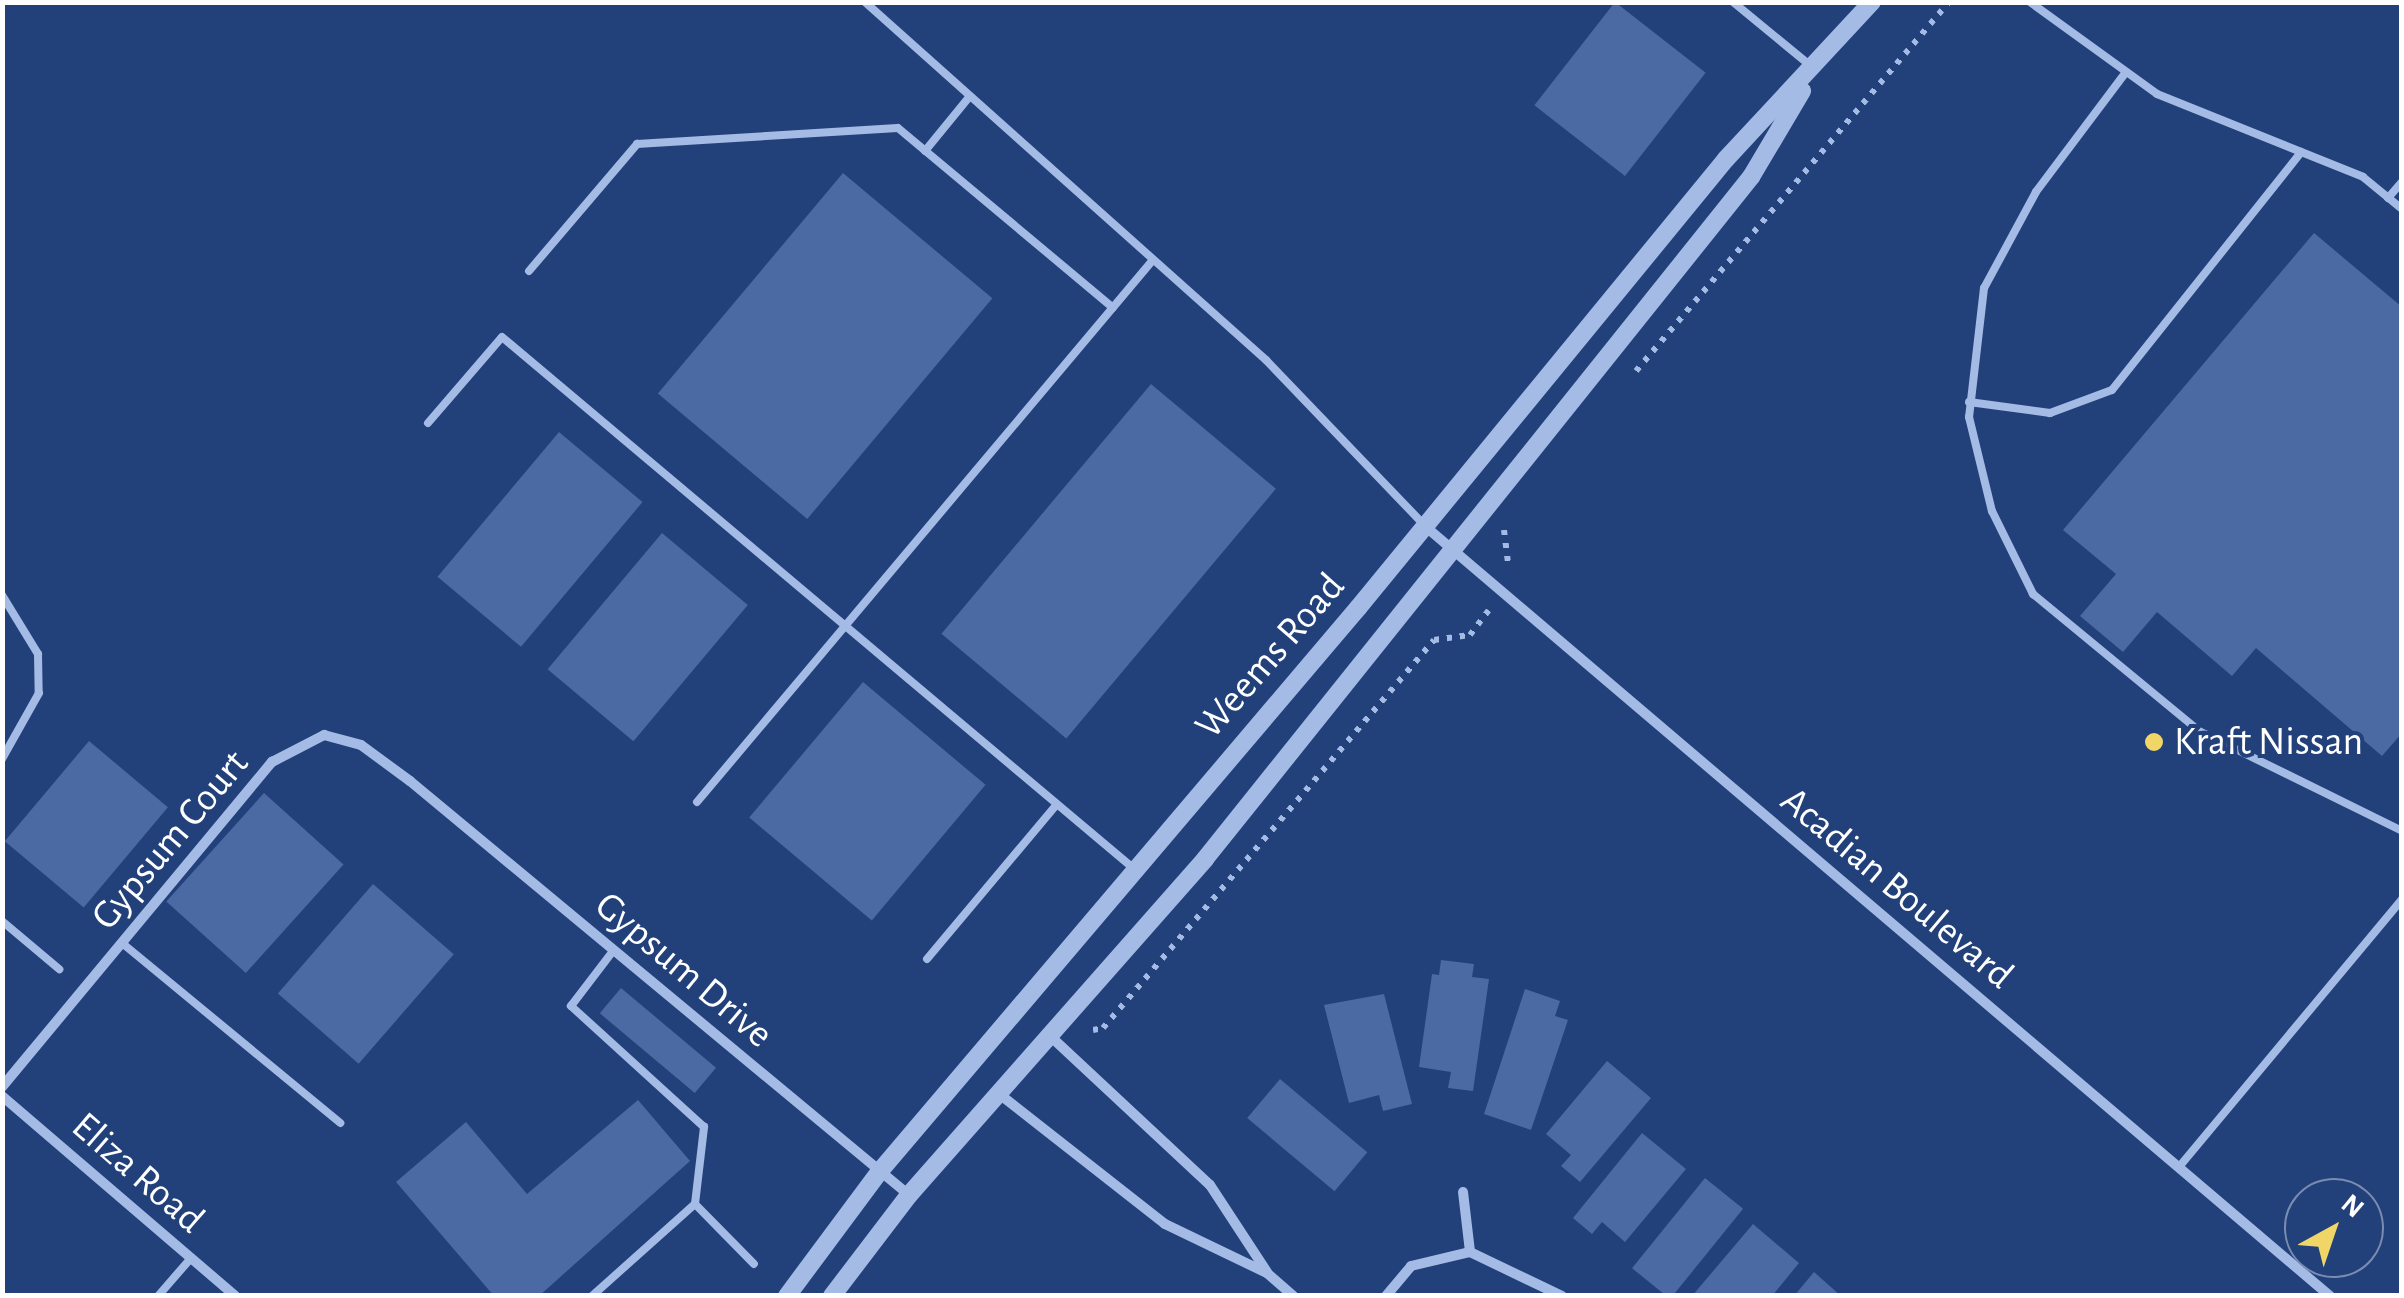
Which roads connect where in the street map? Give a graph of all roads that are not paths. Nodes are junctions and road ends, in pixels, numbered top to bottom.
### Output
1 (865, 2) edge
2 (1733, 2) edge
3 (1872, 2) edge
4 (2030, 2) edge
5 (1815, 69) junction
6 (2126, 72) junction
7 (970, 96) junction
8 (925, 151) junction
9 (2301, 152) junction
10 (2402, 182) edge
11 (2388, 198) junction
12 (2402, 209) edge
13 (1153, 260) junction
14 (529, 272) dead end
15 (1113, 308) junction
16 (1969, 402) junction
17 (428, 423) dead end
18 (1426, 526) junction
19 (1450, 550) junction
20 (2, 595) edge
21 (845, 626) junction
22 (2, 759) edge
23 (421, 791) joint
24 (697, 802) dead end
25 (1058, 804) junction
26 (2402, 832) edge
27 (1134, 868) junction
28 (2402, 898) edge
29 (2, 921) edge
30 (122, 943) junction
31 (613, 950) junction
32 (927, 959) dead end
33 (59, 968) dead end
34 (1048, 1034) junction
35 (2, 1087) edge
36 (998, 1094) junction
37 (2, 1096) edge
38 (340, 1123) dead end
39 (2179, 1167) junction
40 (880, 1171) junction
41 (1463, 1192) dead end
42 (910, 1195) junction
43 (695, 1204) junction
44 (1470, 1252) junction
45 (191, 1258) junction
46 (754, 1264) dead end
47 (1268, 1273) junction
48 (158, 1296) edge
49 (234, 1296) edge
50 (592, 1296) edge
51 (787, 1296) edge
52 (832, 1296) edge
53 (1294, 1296) edge
54 (1386, 1296) edge
55 (1562, 1296) edge
56 (2330, 1296) edge

1 - 7 lane
2 - 5 lane
3 - 5 street, Weems Road
4 - 6 lane
5 - 18 street, Weems Road
5 - 19 street, Weems Road
6 - 9 lane
6 - 16 lane
7 - 8 lane
7 - 13 lane
8 - 14 lane
8 - 15 lane
9 - 11 lane
9 - 16 lane
10 - 11 lane
11 - 12 lane
13 - 15 lane
13 - 18 lane
15 - 21 lane
16 - 26 lane
17 - 21 lane
18 - 19 street, Acadian Boulevard
18 - 27 street, Weems Road
19 - 34 street, Weems Road
19 - 39 street, Acadian Boulevard
20 - 22 lane
21 - 24 lane
21 - 25 lane
23 - 30 street, Gypsum Court
23 - 31 street, Gypsum Drive
25 - 27 lane
25 - 32 lane
27 - 40 street, Weems Road
28 - 39 lane
29 - 33 lane
30 - 35 street, Gypsum Court
30 - 38 lane
31 - 40 street, Gypsum Drive
31 - 43 lane
34 - 36 street, Weems Road
34 - 47 street
36 - 42 street, Weems Road
36 - 47 street
37 - 45 street, Eliza Road
39 - 56 street, Acadian Boulevard
40 - 42 street, Gypsum Drive
40 - 51 street, Weems Road
41 - 44 street
42 - 52 street, Weems Road
43 - 46 lane
43 - 50 lane
44 - 54 street
44 - 55 street
45 - 48 lane
45 - 49 street, Eliza Road
47 - 53 street

